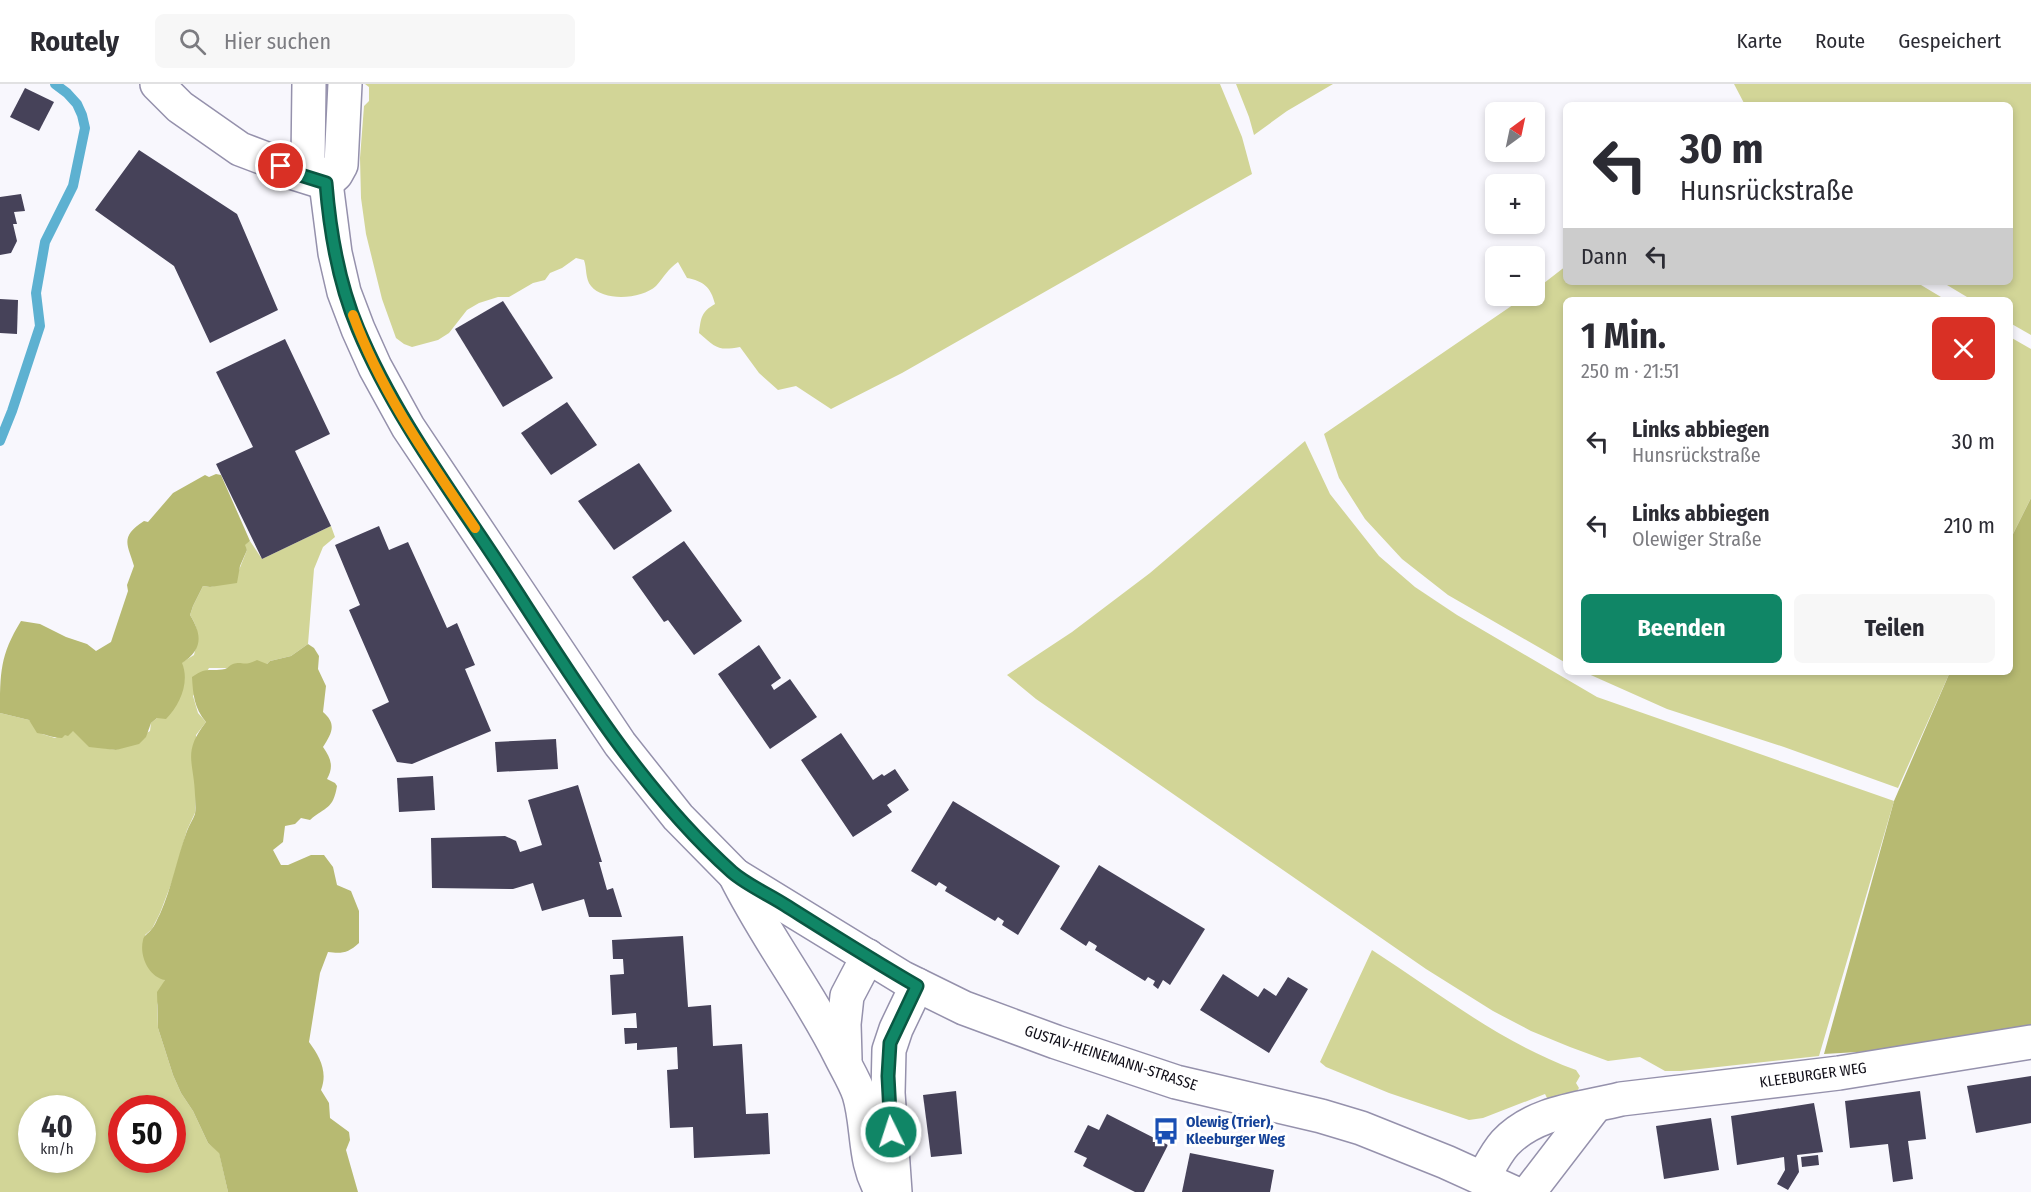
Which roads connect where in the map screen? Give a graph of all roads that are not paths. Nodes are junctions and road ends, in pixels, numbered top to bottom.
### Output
1 (157, 84) edge
2 (309, 84) edge
3 (345, 84) edge
4 (326, 183) junction
5 (735, 874) junction
6 (868, 956) junction
7 (917, 986) junction
8 (2031, 1042) edge
9 (846, 1067) junction
10 (1595, 1106) junction
11 (1482, 1178) junction
12 (882, 1192) edge
13 (895, 1192) edge
14 (1512, 1192) edge
15 (1529, 1192) edge

1 - 4 main road
2 - 4 main road
3 - 4 main road
4 - 5 main road
5 - 6 main road, GUSTAV-HEINEMANN-STRASSE
5 - 9 main road
6 - 7 main road, GUSTAV-HEINEMANN-STRASSE
6 - 9 main road
7 - 11 main road, GUSTAV-HEINEMANN-STRASSE
7 - 13 main road
8 - 10 main road, KLEEBURGER WEG
9 - 12 main road
10 - 11 main road, KLEEBURGER WEG
10 - 15 main road
11 - 14 main road, GUSTAV-HEINEMANN-STRASSE

